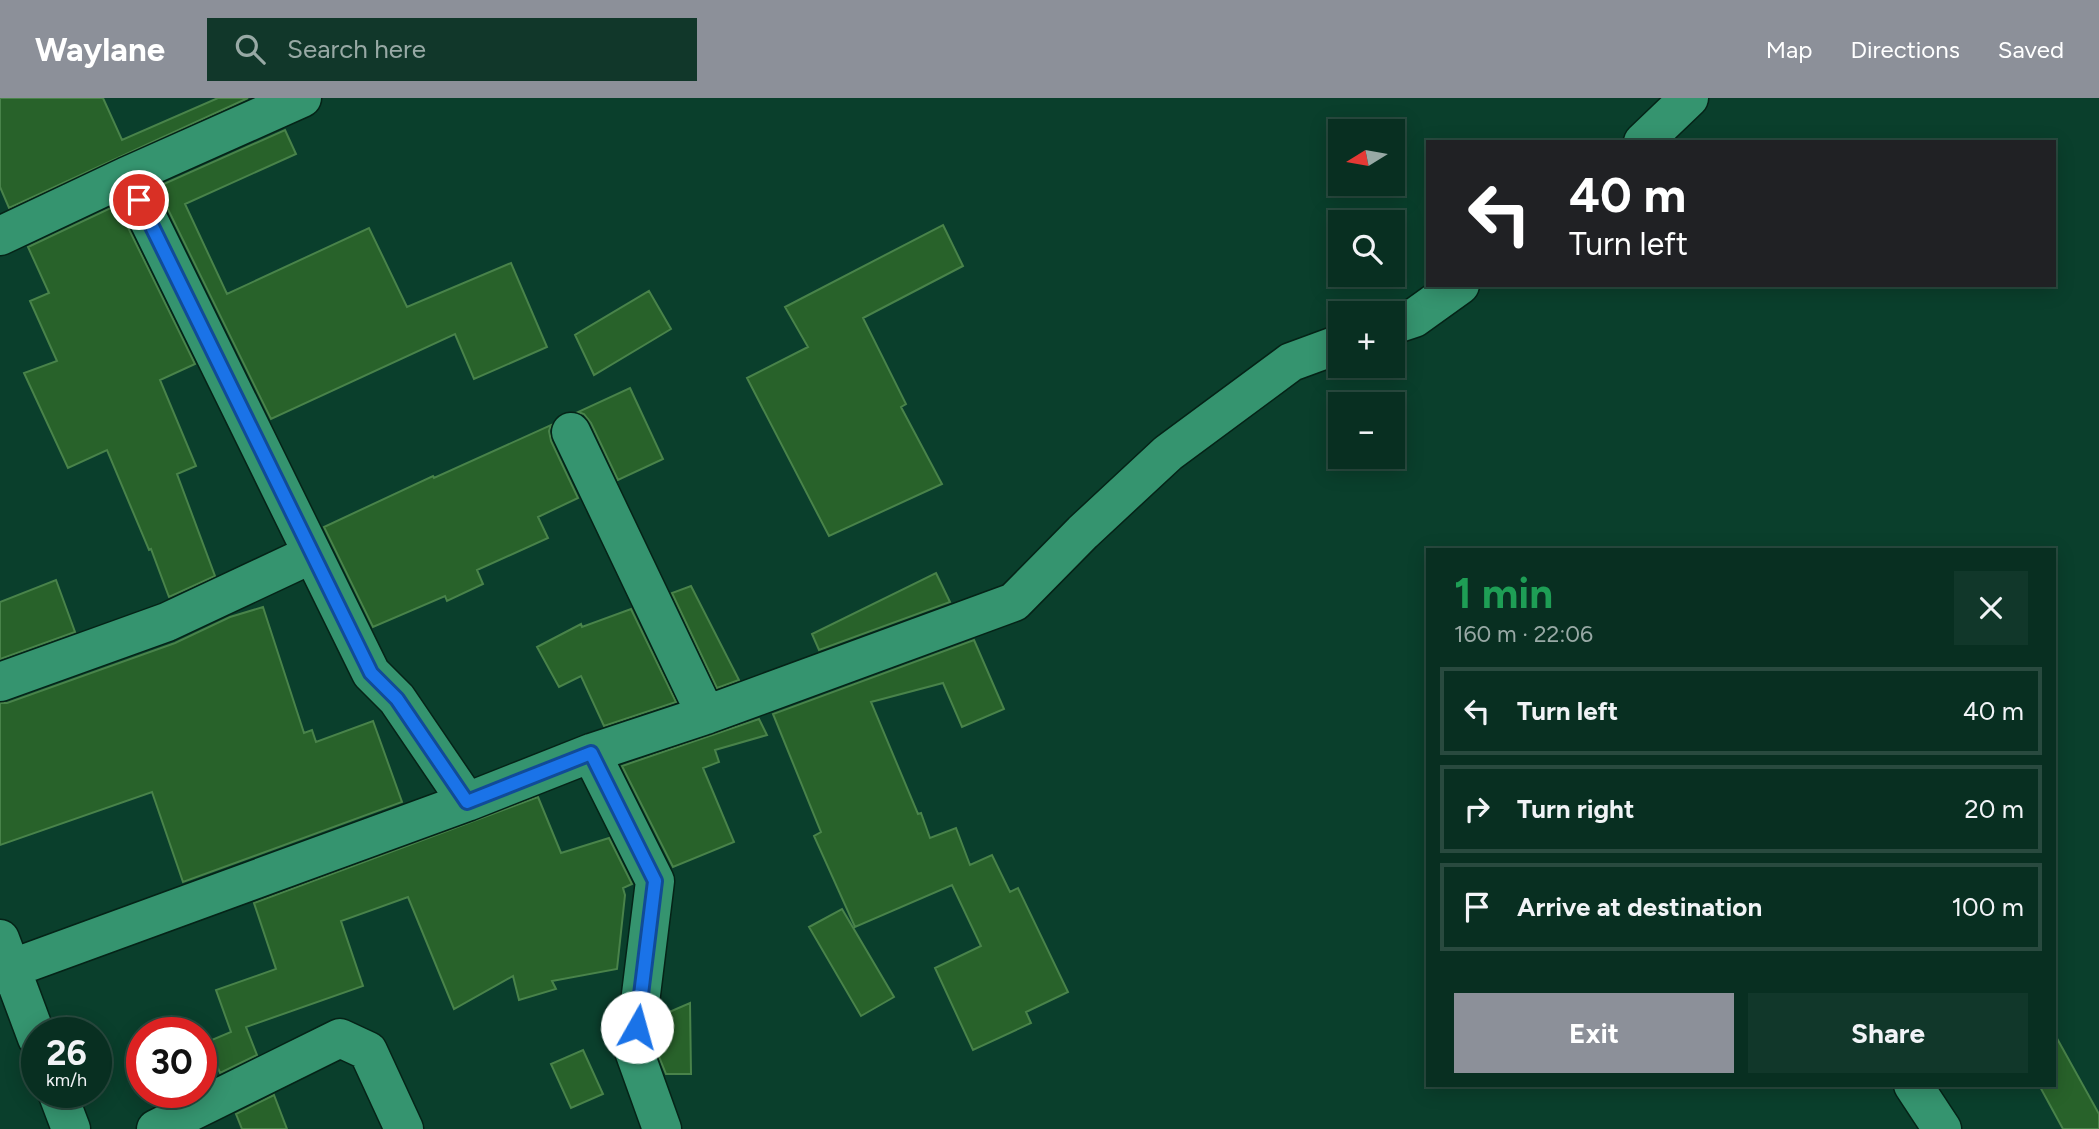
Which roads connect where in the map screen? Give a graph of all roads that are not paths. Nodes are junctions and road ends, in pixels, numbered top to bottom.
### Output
1 (302, 98) edge
2 (1689, 98) edge
3 (1645, 140) edge
4 (127, 176) junction
5 (0, 236) edge
6 (1457, 287) edge
7 (1405, 321) edge
8 (1328, 348) edge
9 (571, 432) dead end
10 (312, 554) junction
11 (0, 682) edge
12 (706, 715) junction
13 (591, 753) junction
14 (467, 802) junction
15 (3, 961) edge
16 (28, 1017) edge
17 (1914, 1087) edge
18 (63, 1108) edge
19 (71, 1129) edge
20 (156, 1129) edge
21 (404, 1129) edge
22 (662, 1129) edge
23 (1942, 1129) edge

1 - 4 street
2 - 3 street
4 - 5 street
4 - 10 street
6 - 7 street
8 - 12 street
9 - 12 street
10 - 11 street
10 - 14 street
12 - 13 street
13 - 14 street
13 - 22 street
14 - 15 street
15 - 16 street
17 - 23 street
18 - 19 street
20 - 21 street

